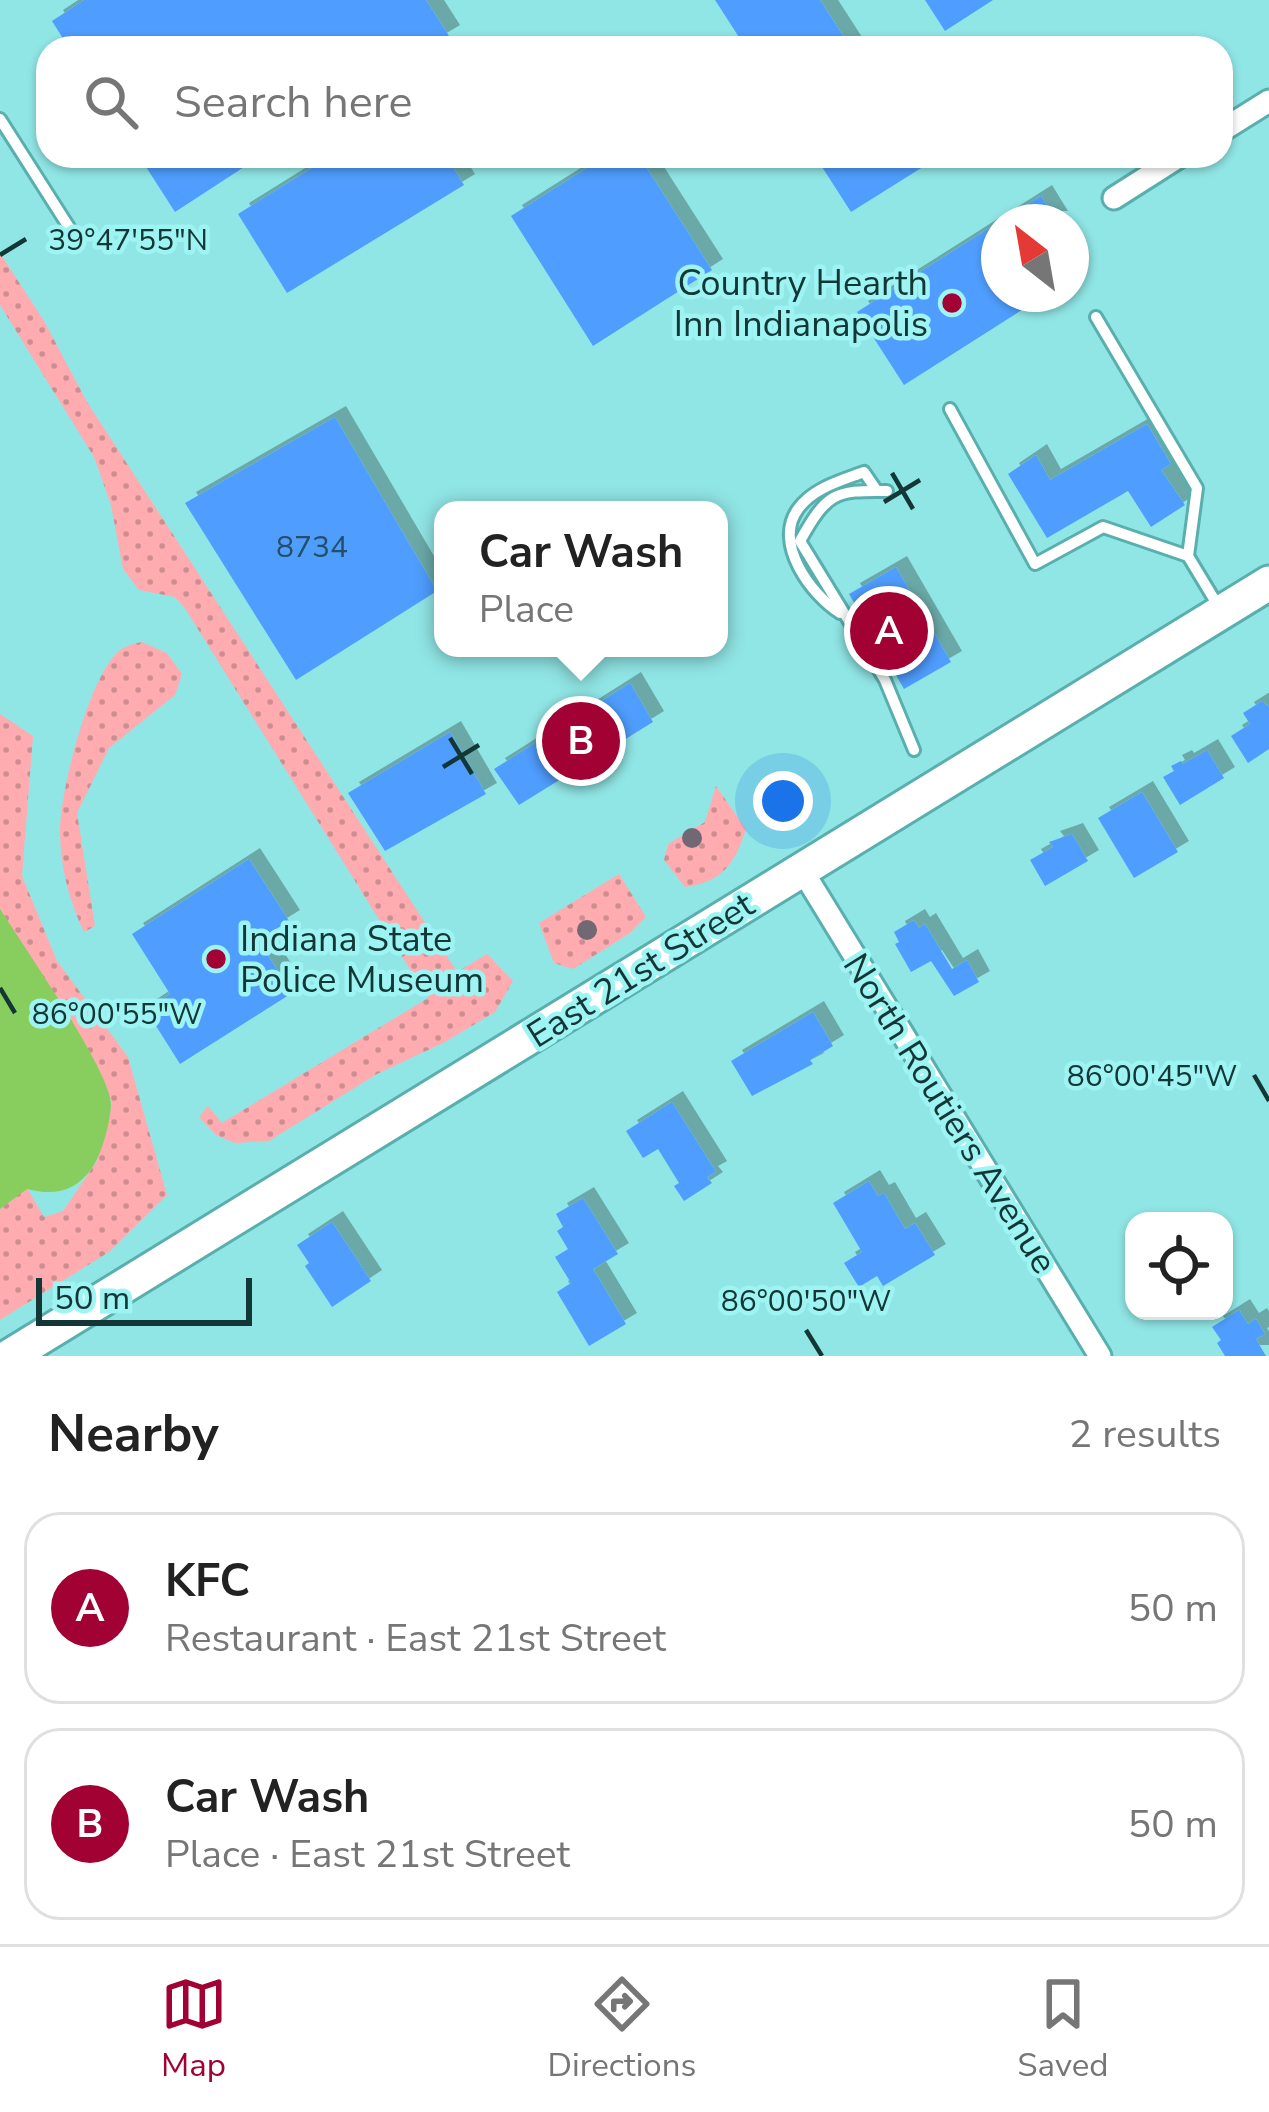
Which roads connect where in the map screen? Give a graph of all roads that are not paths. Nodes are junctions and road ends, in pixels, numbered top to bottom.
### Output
1 (1269, 100) edge
2 (0, 119) edge
3 (1233, 122) edge
4 (1161, 168) edge
5 (1114, 198) dead end
6 (72, 232) dead end
7 (1096, 317) dead end
8 (950, 409) dead end
9 (1188, 556) junction
10 (1269, 583) edge
11 (1222, 612) junction
12 (843, 616) junction
13 (914, 750) dead end
14 (802, 870) junction
15 (10, 1356) edge
16 (1100, 1356) edge

1 - 3 street
2 - 6 lane
4 - 5 street
7 - 9 lane
8 - 9 lane
9 - 11 lane
10 - 11 main road, East 21st Street
11 - 14 main road, East 21st Street
12 - 12 lane
12 - 13 lane
14 - 15 main road, East 21st Street
14 - 16 street, North Routiers Avenue

